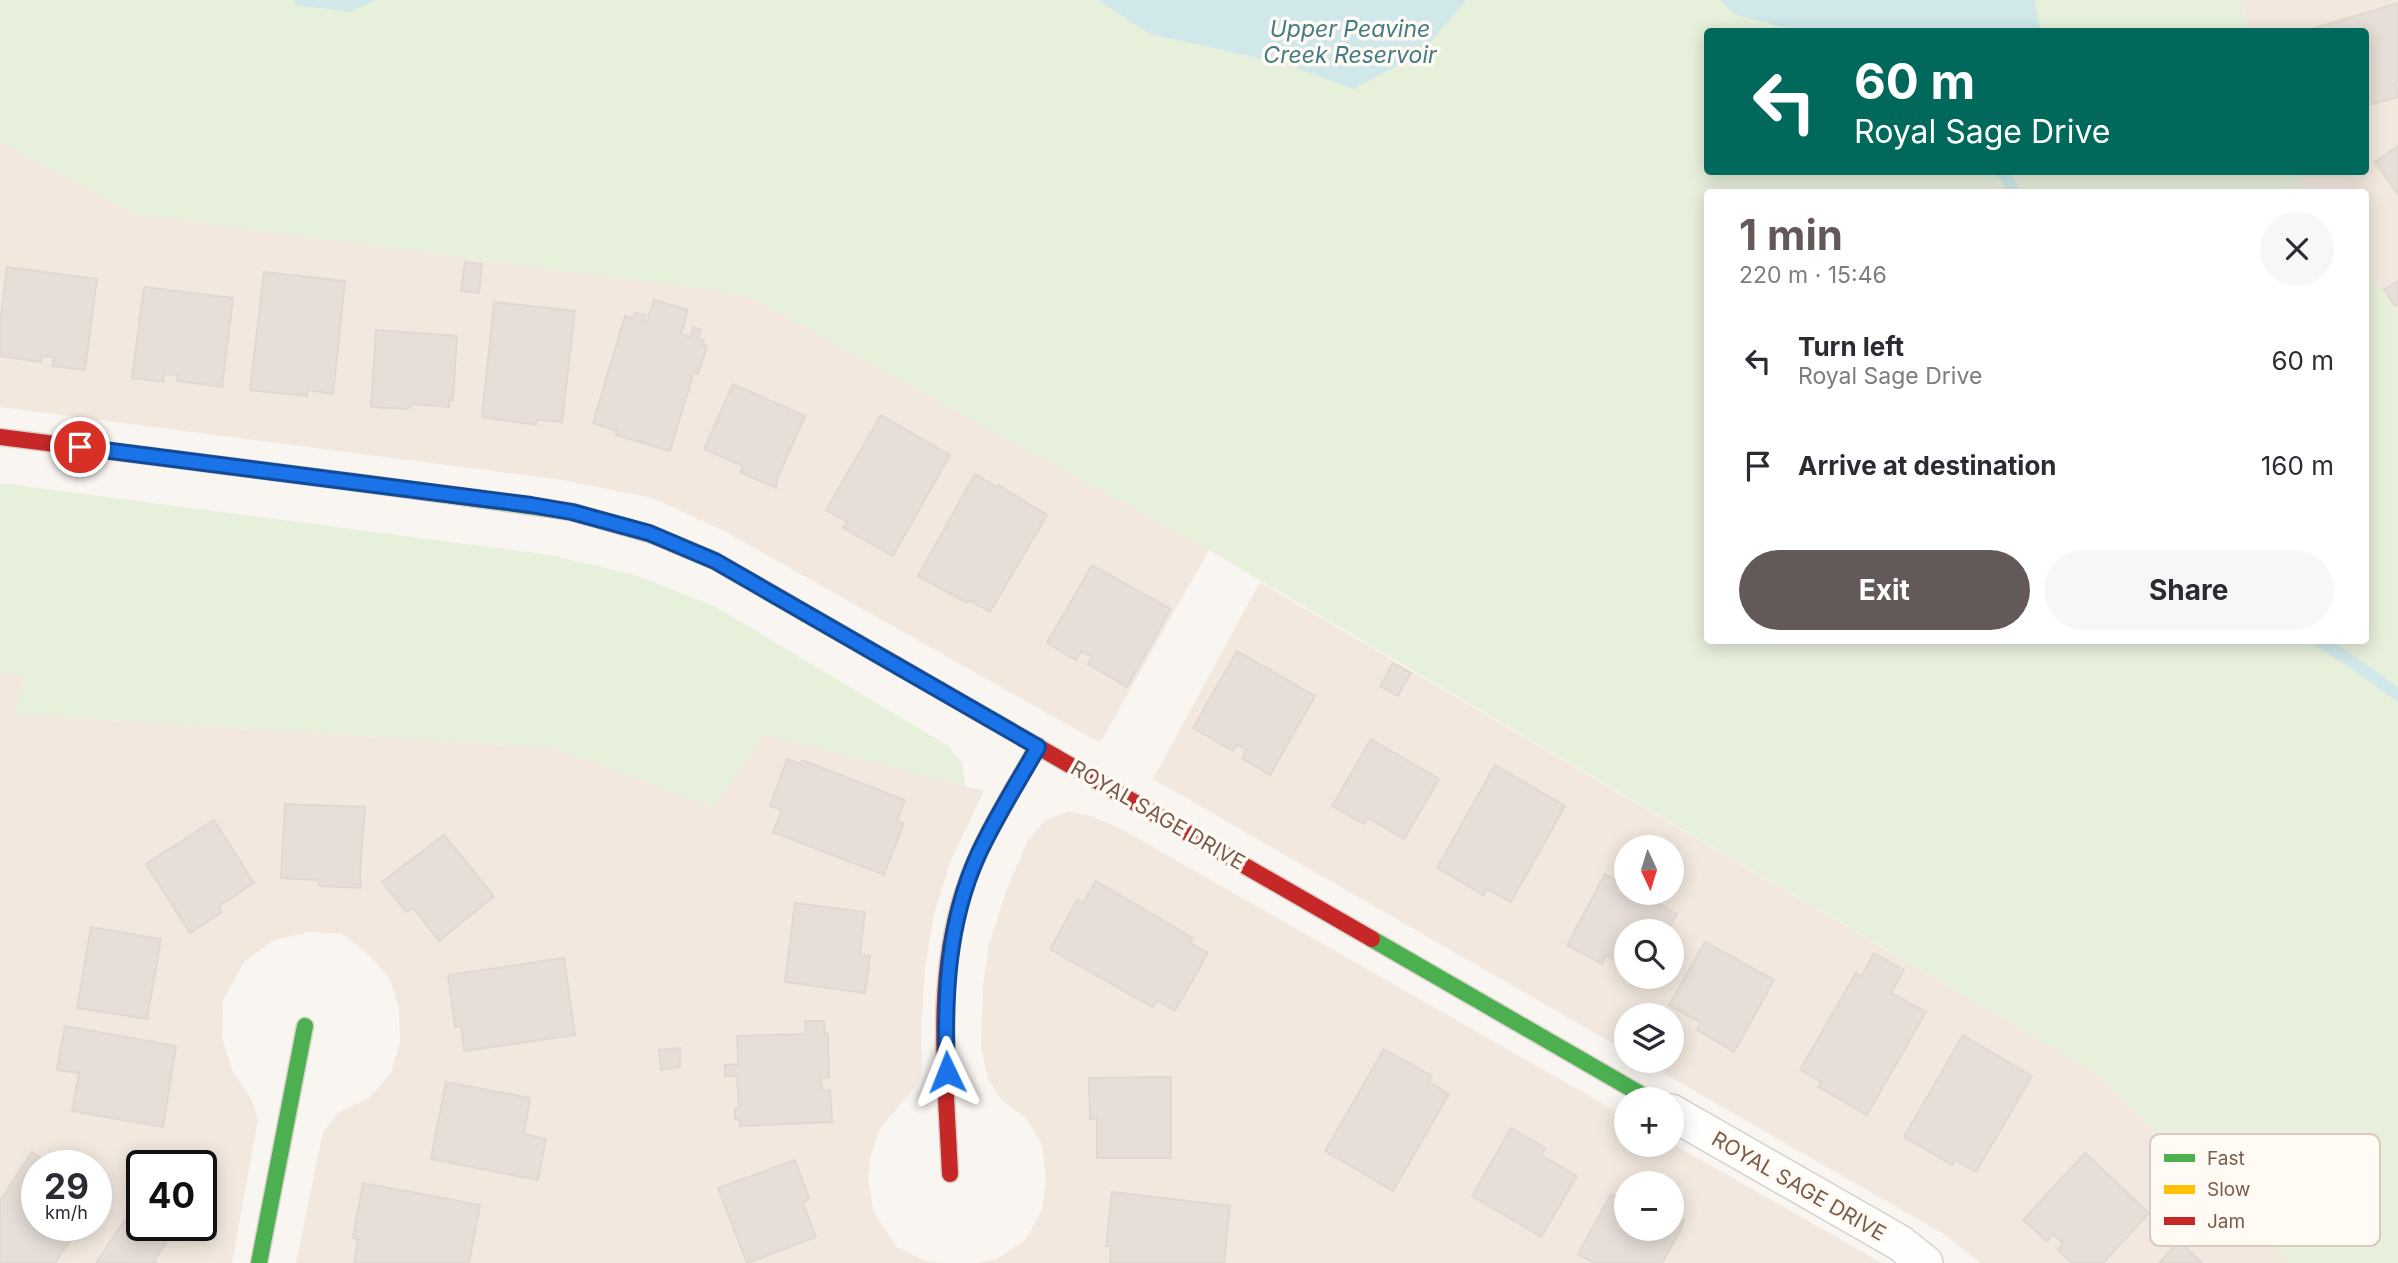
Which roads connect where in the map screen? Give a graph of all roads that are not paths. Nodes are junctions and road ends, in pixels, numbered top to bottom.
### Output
1 (0, 437) edge
2 (1038, 747) junction
3 (305, 1026) dead end
4 (1628, 1087) edge
5 (1684, 1119) edge
6 (950, 1174) dead end
7 (258, 1263) edge
8 (1926, 1263) edge

1 - 2 street, ROYAL SAGE DRIVE
2 - 4 street, ROYAL SAGE DRIVE
2 - 6 street
3 - 7 street
5 - 8 street, ROYAL SAGE DRIVE

